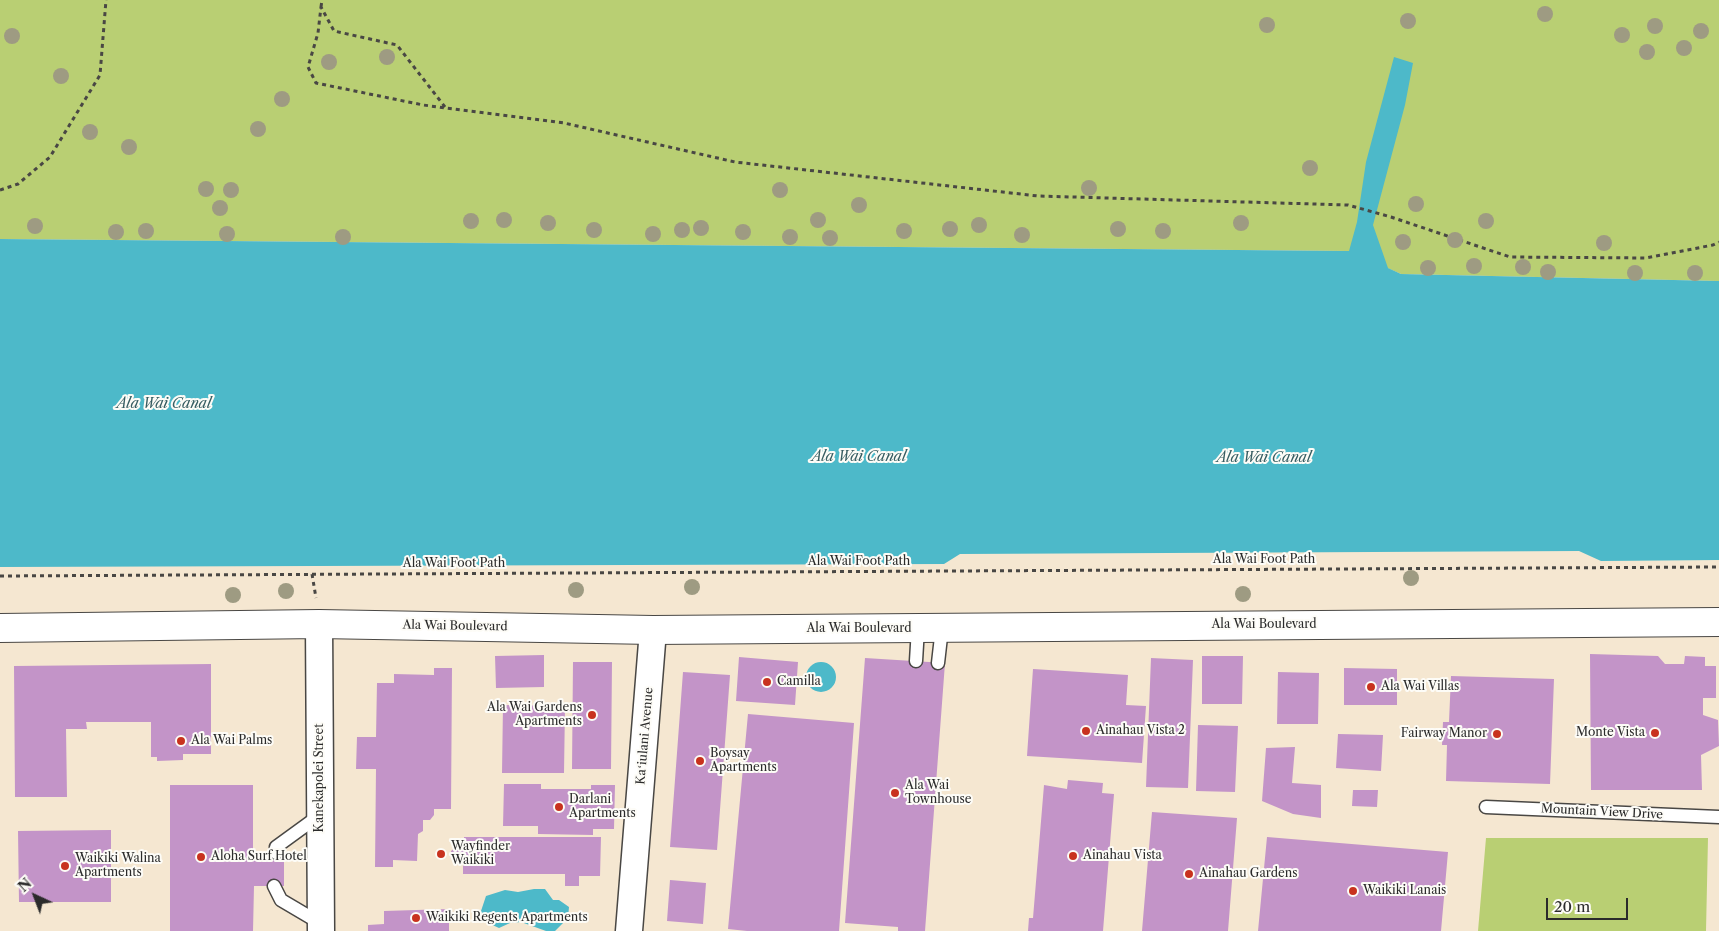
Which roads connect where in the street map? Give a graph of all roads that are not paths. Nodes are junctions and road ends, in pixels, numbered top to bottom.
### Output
1 (1719, 622) edge
2 (319, 624) junction
3 (0, 628) edge
4 (930, 628) junction
5 (653, 630) junction
6 (916, 662) dead end
7 (938, 663) dead end
8 (1486, 807) dead end
9 (320, 815) junction
10 (1719, 817) edge
11 (276, 853) dead end
12 (274, 886) dead end
13 (321, 927) edge
14 (629, 931) edge

1 - 4 main road, Ala Wai Boulevard
2 - 3 main road, Ala Wai Boulevard
2 - 5 main road, Ala Wai Boulevard
2 - 9 street, Kanekapolei Street
4 - 5 main road, Ala Wai Boulevard
4 - 6 lane
4 - 7 lane
5 - 14 street, Kaʻiulani Avenue
8 - 10 lane, Mountain View Drive
9 - 11 lane
9 - 13 street, Kanekapolei Street
12 - 13 lane

